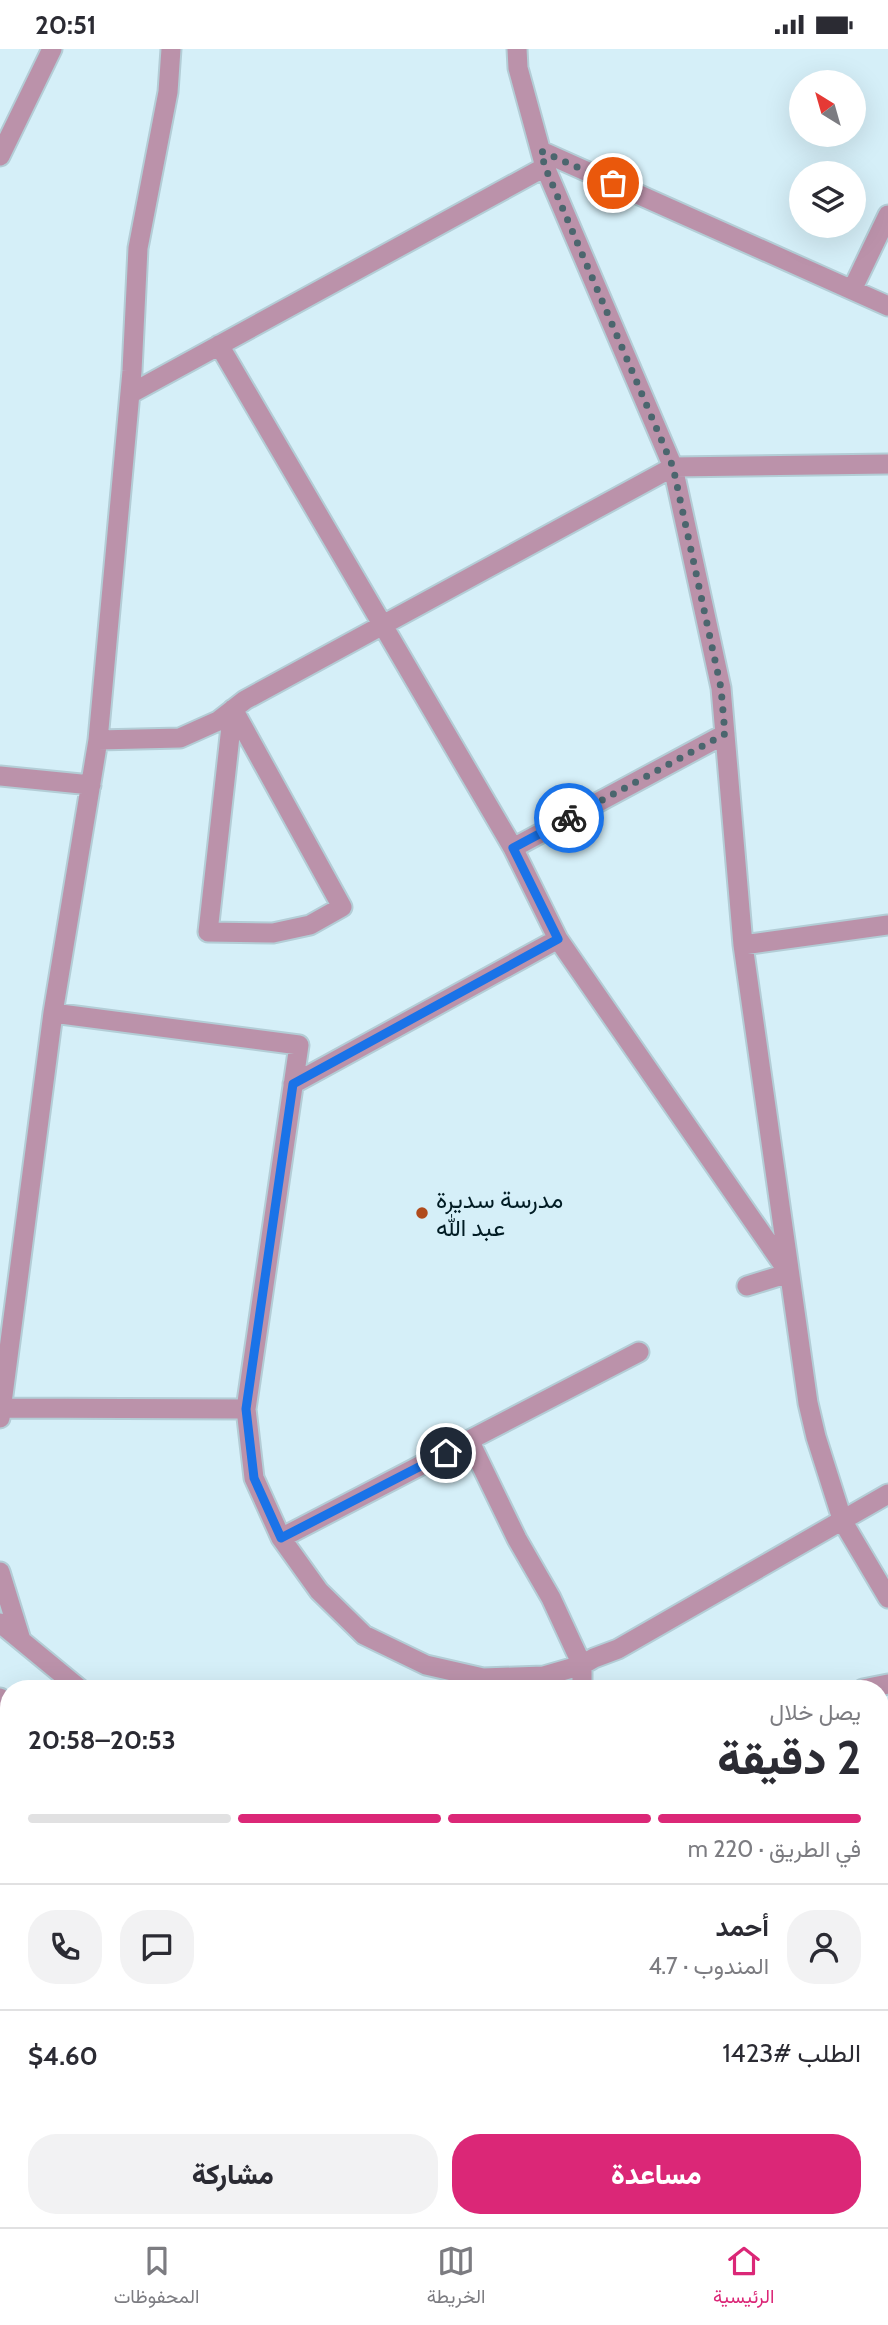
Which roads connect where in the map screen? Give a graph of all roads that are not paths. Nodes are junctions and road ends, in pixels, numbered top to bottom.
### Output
1 (52, 49) edge
2 (171, 49) edge
3 (517, 49) edge
4 (0, 156) edge
5 (543, 159) junction
6 (888, 215) edge
7 (852, 290) junction
8 (888, 306) edge
9 (219, 345) junction
10 (130, 394) junction
11 (888, 464) edge
12 (673, 467) junction
13 (384, 625) junction
14 (233, 709) junction
15 (725, 734) junction
16 (98, 740) junction
17 (0, 776) edge
18 (91, 785) junction
19 (513, 848) junction
20 (888, 925) edge
21 (558, 939) junction
22 (743, 945) junction
23 (53, 1013) junction
24 (293, 1084) junction
25 (789, 1273) junction
26 (747, 1286) dead end
27 (639, 1352) dead end
28 (246, 1409) junction
29 (1, 1413) edge
30 (469, 1440) junction
31 (888, 1494) edge
32 (843, 1522) junction
33 (281, 1538) junction
34 (0, 1572) edge
35 (888, 1598) edge
36 (0, 1623) edge
37 (21, 1640) junction
38 (582, 1665) junction
39 (69, 1680) edge
40 (582, 1680) edge

1 - 4 street
2 - 10 street
3 - 5 street
5 - 7 street
5 - 9 street
5 - 12 street
6 - 7 street
7 - 8 street
9 - 10 street
9 - 13 street
10 - 16 street
11 - 12 street
12 - 13 street
12 - 15 street
13 - 14 street
13 - 19 street
14 - 14 street
14 - 16 street
15 - 19 street
15 - 22 street
16 - 18 street
17 - 18 street
18 - 23 street
19 - 21 street
20 - 22 street
21 - 24 street
21 - 25 street
22 - 25 street
23 - 24 street
23 - 29 street
24 - 28 street
25 - 26 street
25 - 32 street
27 - 30 street
28 - 29 street
28 - 33 street
30 - 33 street
30 - 38 street
31 - 32 street
32 - 35 street
32 - 38 street
33 - 38 street
34 - 37 street
36 - 37 street
37 - 39 street
38 - 40 street

